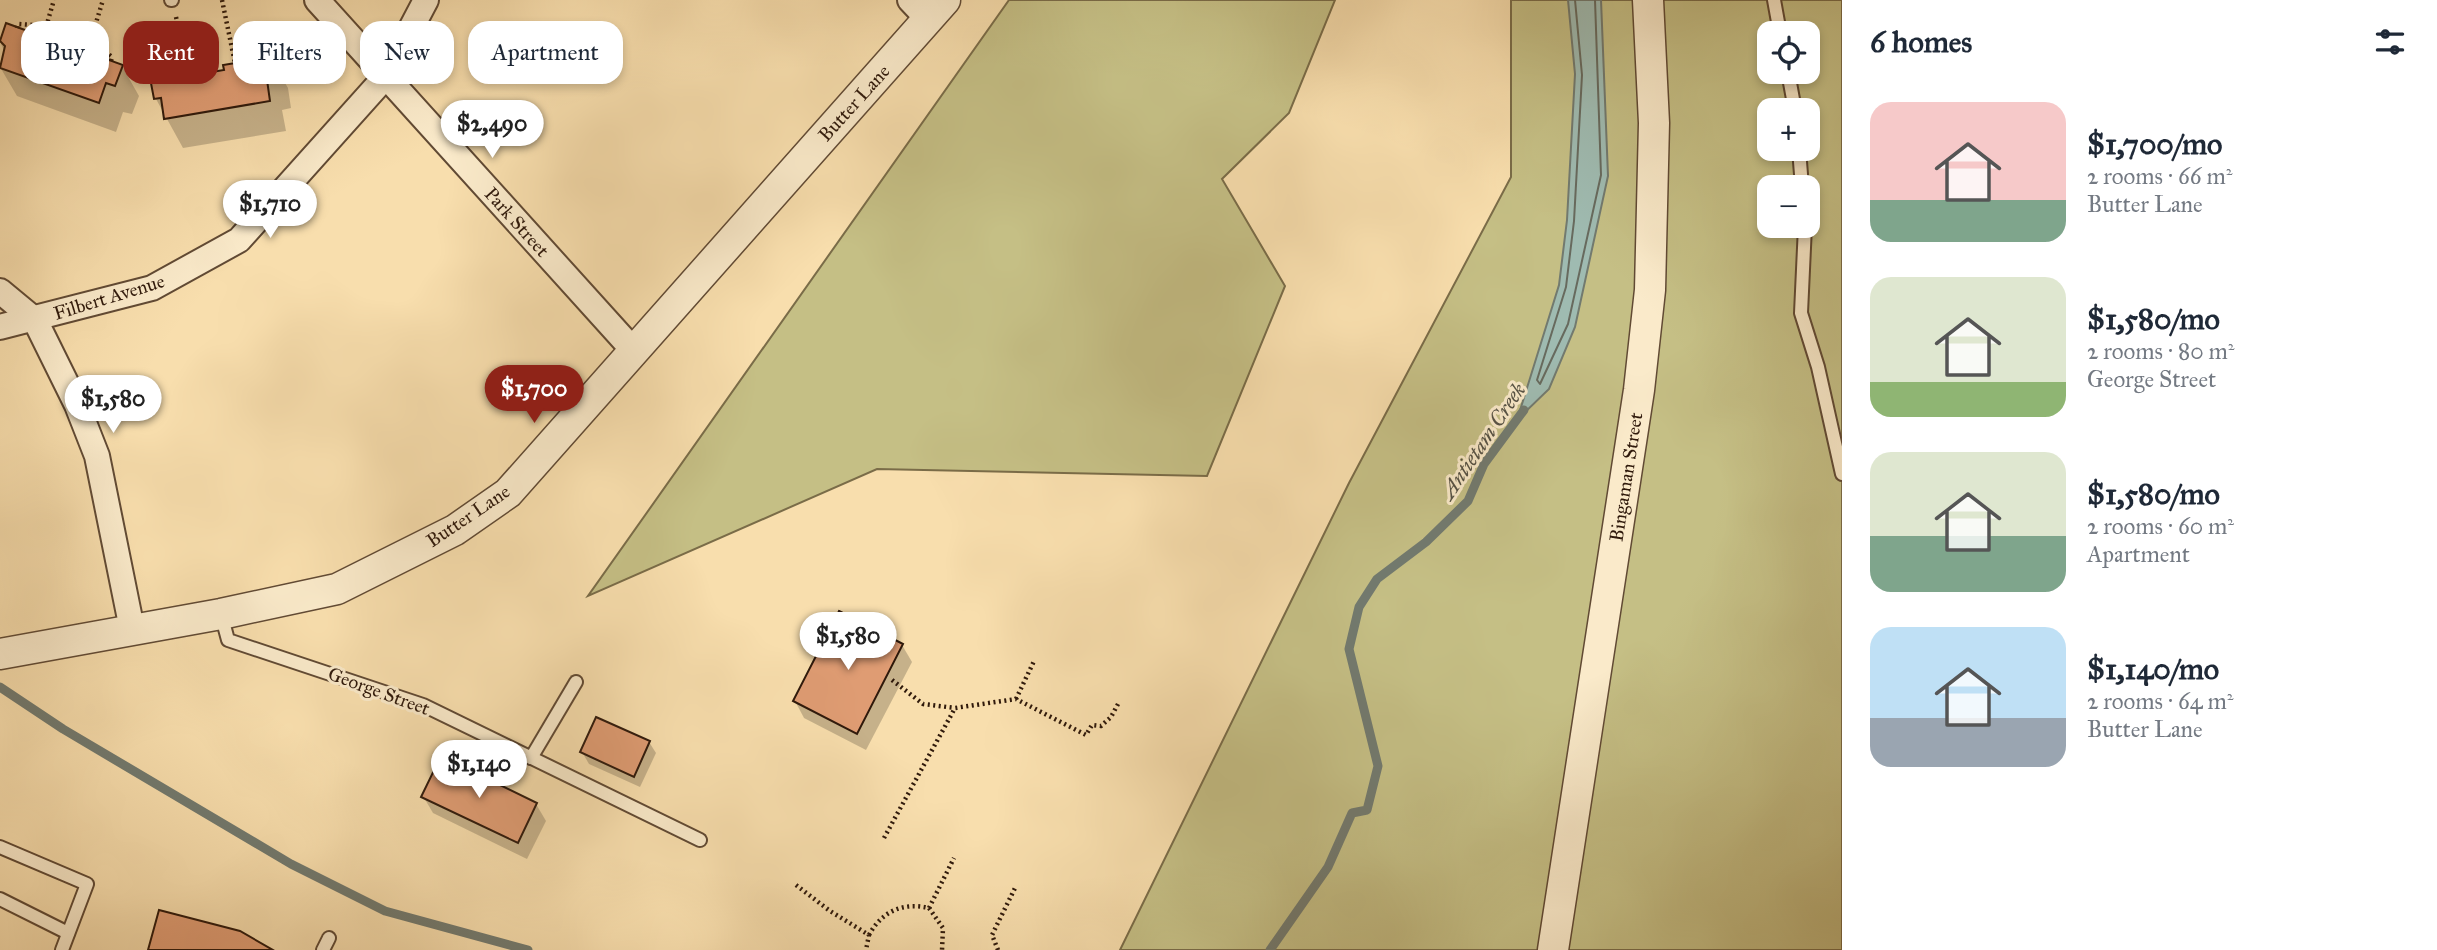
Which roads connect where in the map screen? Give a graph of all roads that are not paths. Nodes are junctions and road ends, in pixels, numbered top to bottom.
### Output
1 (317, 0) edge
2 (426, 0) edge
3 (1648, 0) edge
4 (1774, 0) edge
5 (928, 6) edge
6 (415, 21) edge
7 (1778, 21) edge
8 (360, 47) edge
9 (379, 84) edge
10 (393, 84) edge
11 (1804, 238) edge
12 (0, 290) edge
13 (35, 320) junction
14 (0, 327) edge
15 (634, 351) junction
16 (1842, 474) edge
17 (221, 614) junction
18 (132, 628) junction
19 (0, 654) edge
20 (576, 681) dead end
21 (531, 758) junction
22 (700, 840) dead end
23 (0, 847) edge
24 (0, 899) edge
25 (68, 933) junction
26 (62, 950) edge
27 (1552, 950) edge

1 - 8 street, Park Street
2 - 6 street, Filbert Avenue
3 - 27 street, Bingaman Street
4 - 7 lane
5 - 15 street, Butter Lane
9 - 13 street, Filbert Avenue
10 - 15 street, Park Street
11 - 16 lane
12 - 13 street
13 - 14 street, Filbert Avenue
13 - 18 street
15 - 17 street, Butter Lane
17 - 18 street, Butter Lane
17 - 21 lane, George Street
18 - 19 street, Butter Lane
20 - 21 lane
21 - 22 lane, George Street
23 - 25 lane
24 - 25 lane
25 - 26 lane

